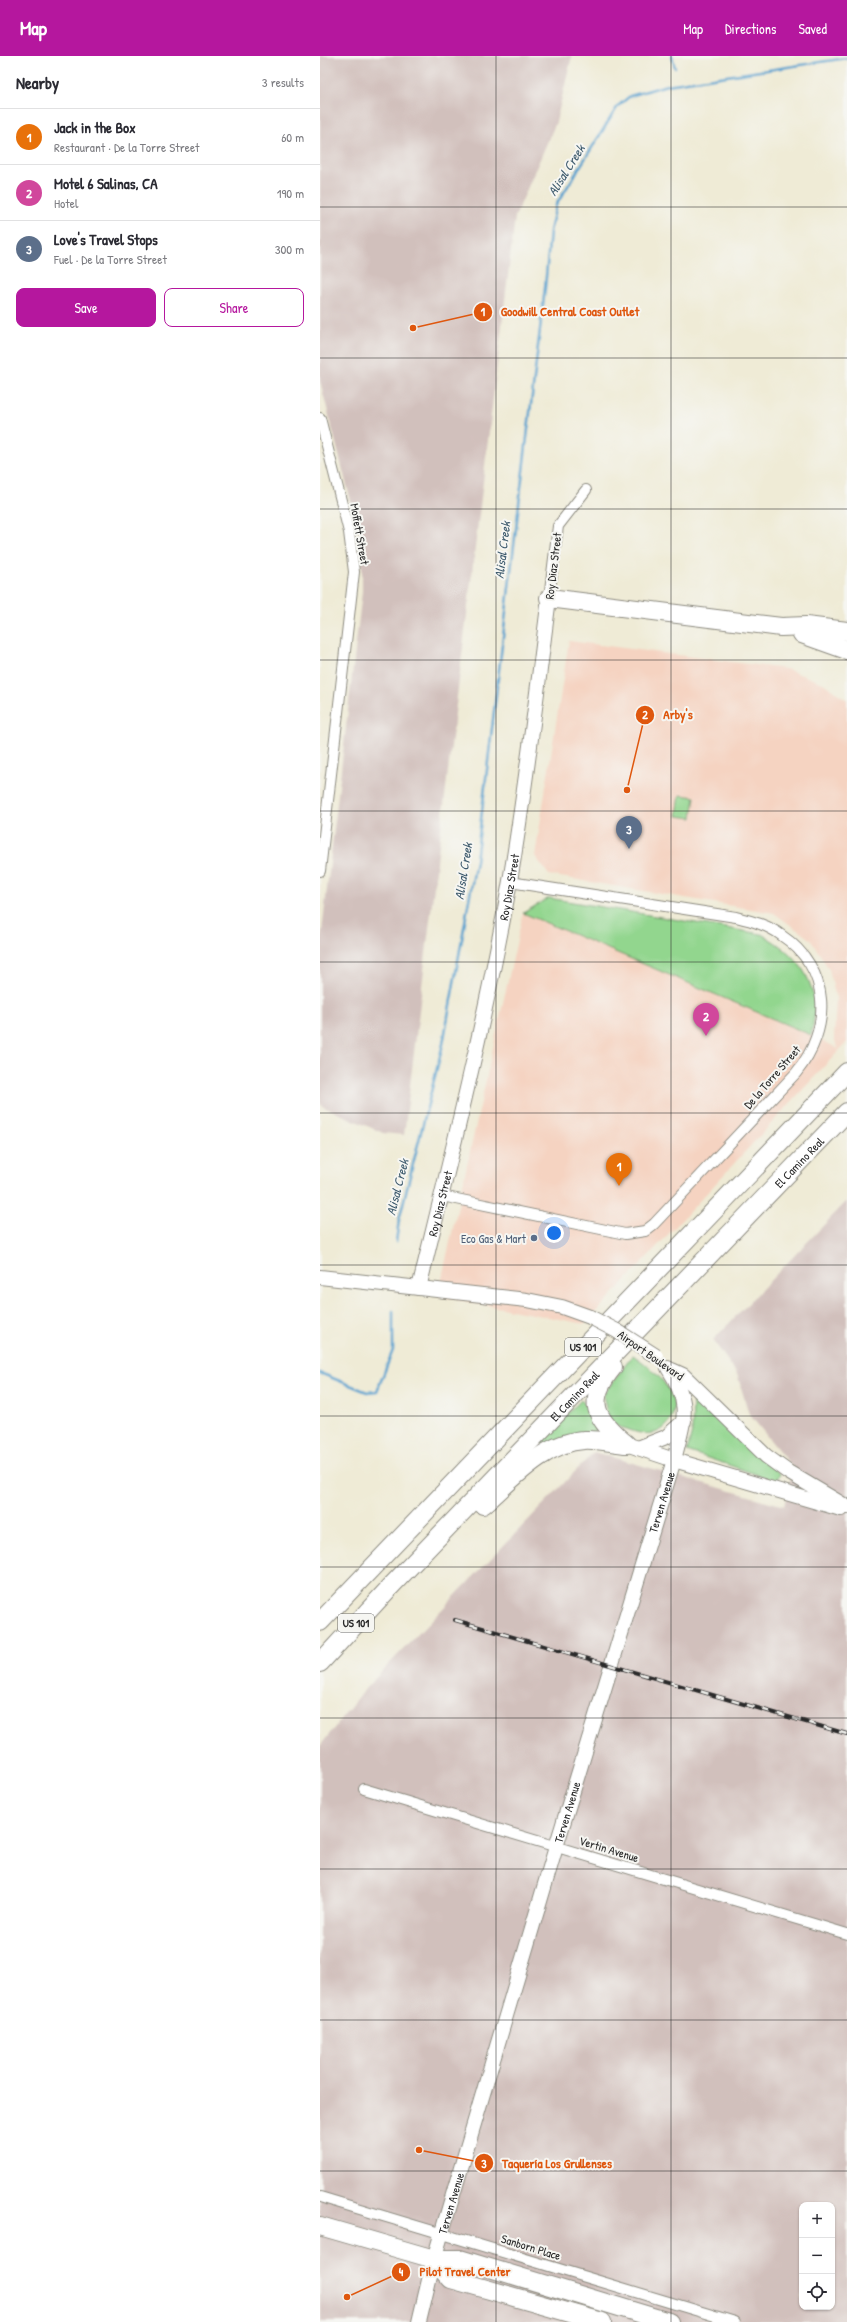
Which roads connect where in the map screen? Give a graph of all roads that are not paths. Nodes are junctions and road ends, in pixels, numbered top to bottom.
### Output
1 (320, 418) edge
2 (586, 490) dead end
3 (549, 598) junction
4 (781, 627) junction
5 (847, 631) edge
6 (847, 650) edge
7 (320, 871) edge
8 (510, 882) junction
9 (847, 1072) edge
10 (847, 1112) edge
11 (442, 1196) junction
12 (320, 1276) edge
13 (679, 1287) junction
14 (419, 1288) junction
15 (668, 1368) junction
16 (684, 1421) junction
17 (632, 1446) junction
18 (674, 1460) junction
19 (847, 1506) edge
20 (847, 1510) edge
21 (393, 1584) junction
22 (320, 1622) edge
23 (320, 1663) edge
24 (364, 1789) dead end
25 (556, 1847) junction
26 (847, 1934) edge
27 (320, 2197) edge
28 (320, 2226) edge
29 (442, 2234) junction
30 (434, 2259) junction
31 (419, 2322) edge
32 (602, 2322) edge
33 (669, 2322) edge
34 (735, 2322) edge

1 - 7 street, Moffett Street
2 - 3 street, Roy Diaz Street
3 - 4 highway
3 - 8 main road, Roy Diaz Street
4 - 5 highway
4 - 6 highway
8 - 11 main road, Roy Diaz Street
8 - 11 street, De la Torre Street
9 - 22 highway, US 101
10 - 13 highway, El Camino Real / US 101
11 - 14 main road, Roy Diaz Street
12 - 14 main road, Airport Boulevard
13 - 17 highway
13 - 21 highway, El Camino Real / US 101
14 - 15 main road, Airport Boulevard, bridge
15 - 16 main road, Terven Avenue
15 - 19 main road, Airport Boulevard
16 - 17 main road
16 - 18 main road, Terven Avenue
17 - 18 main road
17 - 21 highway
18 - 20 main road
18 - 25 main road, Terven Avenue
21 - 23 highway, El Camino Real / US 101
24 - 25 street, Vertin Avenue
25 - 26 street, Vertin Avenue
25 - 29 main road, Terven Avenue
27 - 29 street, Sanborn Place
28 - 30 highway
29 - 30 main road, Terven Avenue
29 - 34 street, Sanborn Place
30 - 31 main road, Terven Avenue
30 - 32 highway
30 - 33 highway

